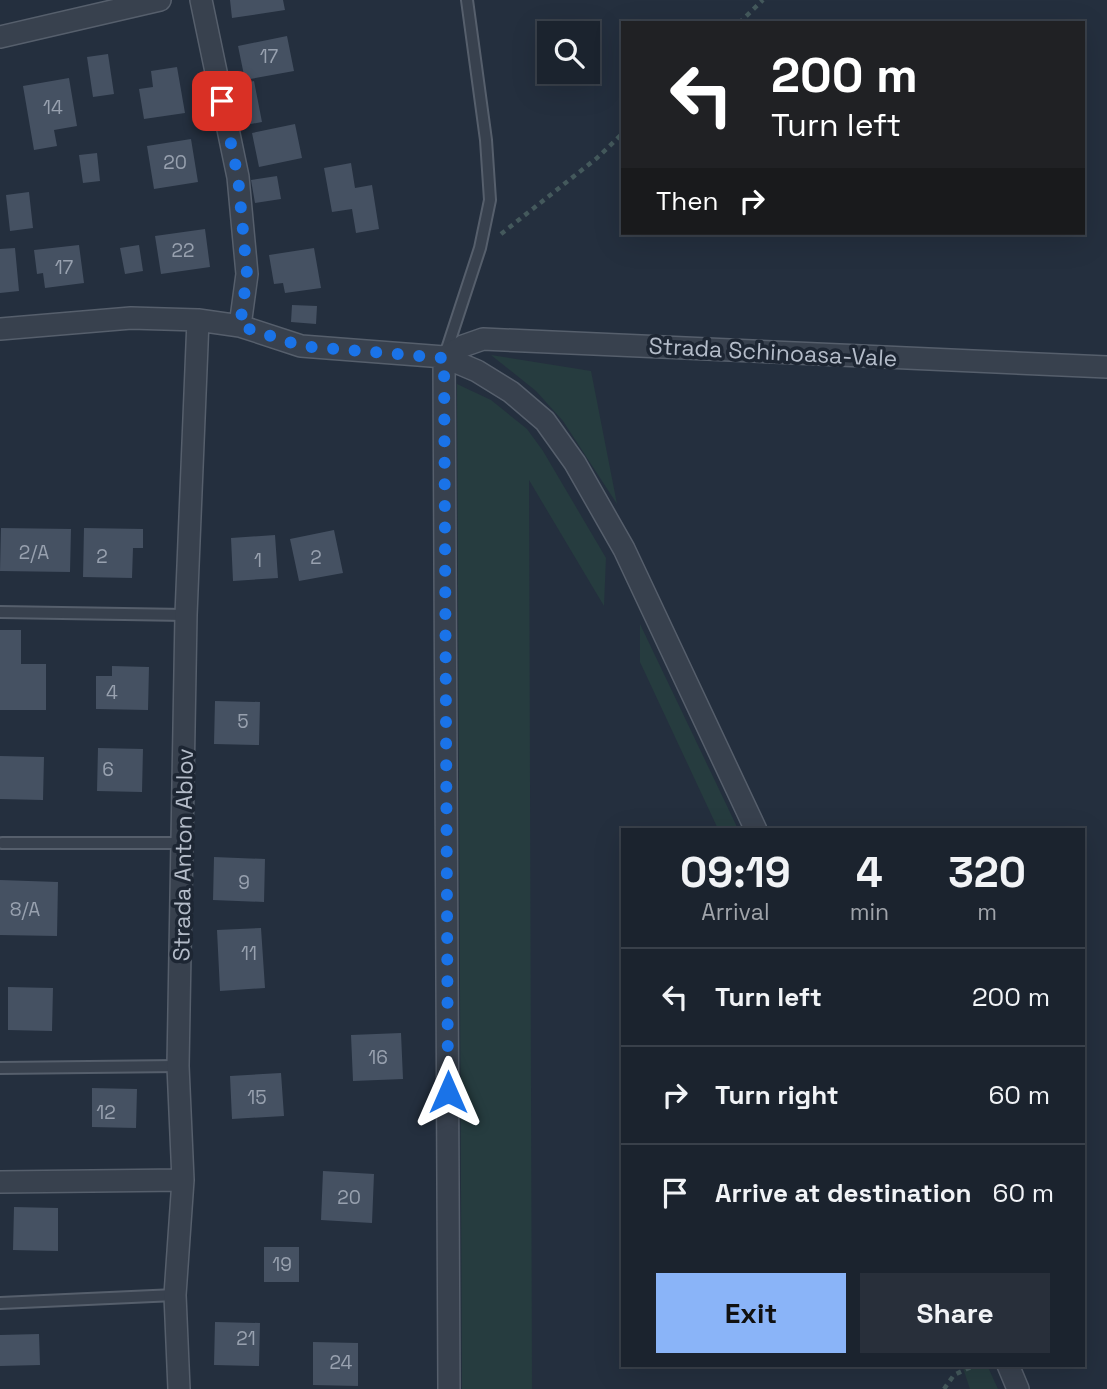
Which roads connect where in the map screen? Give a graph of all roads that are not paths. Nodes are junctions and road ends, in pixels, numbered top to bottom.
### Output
1 (160, 0) edge
2 (201, 0) edge
3 (467, 0) edge
4 (0, 37) edge
5 (198, 320) junction
6 (240, 326) junction
7 (0, 329) edge
8 (444, 358) junction
9 (1107, 367) edge
10 (0, 612) edge
11 (186, 615) junction
12 (755, 828) edge
13 (184, 842) junction
14 (2, 843) dead end
15 (178, 1066) junction
16 (0, 1068) edge
17 (183, 1180) junction
18 (0, 1182) edge
19 (176, 1294) junction
20 (0, 1303) edge
21 (1008, 1367) edge
22 (179, 1389) edge
23 (449, 1389) edge
24 (1018, 1389) edge

1 - 4 street
2 - 6 street
3 - 8 lane
5 - 6 street
5 - 7 street
5 - 11 street, Strada Anton Ablov
6 - 8 street
8 - 9 street, Strada Schinoasa-Vale
8 - 12 street
8 - 23 street
10 - 11 lane
11 - 13 street, Strada Anton Ablov
13 - 14 lane
13 - 15 street, Strada Anton Ablov
15 - 16 lane
15 - 17 street, Strada Anton Ablov
17 - 18 street
17 - 19 street, Strada Anton Ablov
19 - 20 lane
19 - 22 street, Strada Anton Ablov
21 - 24 street

